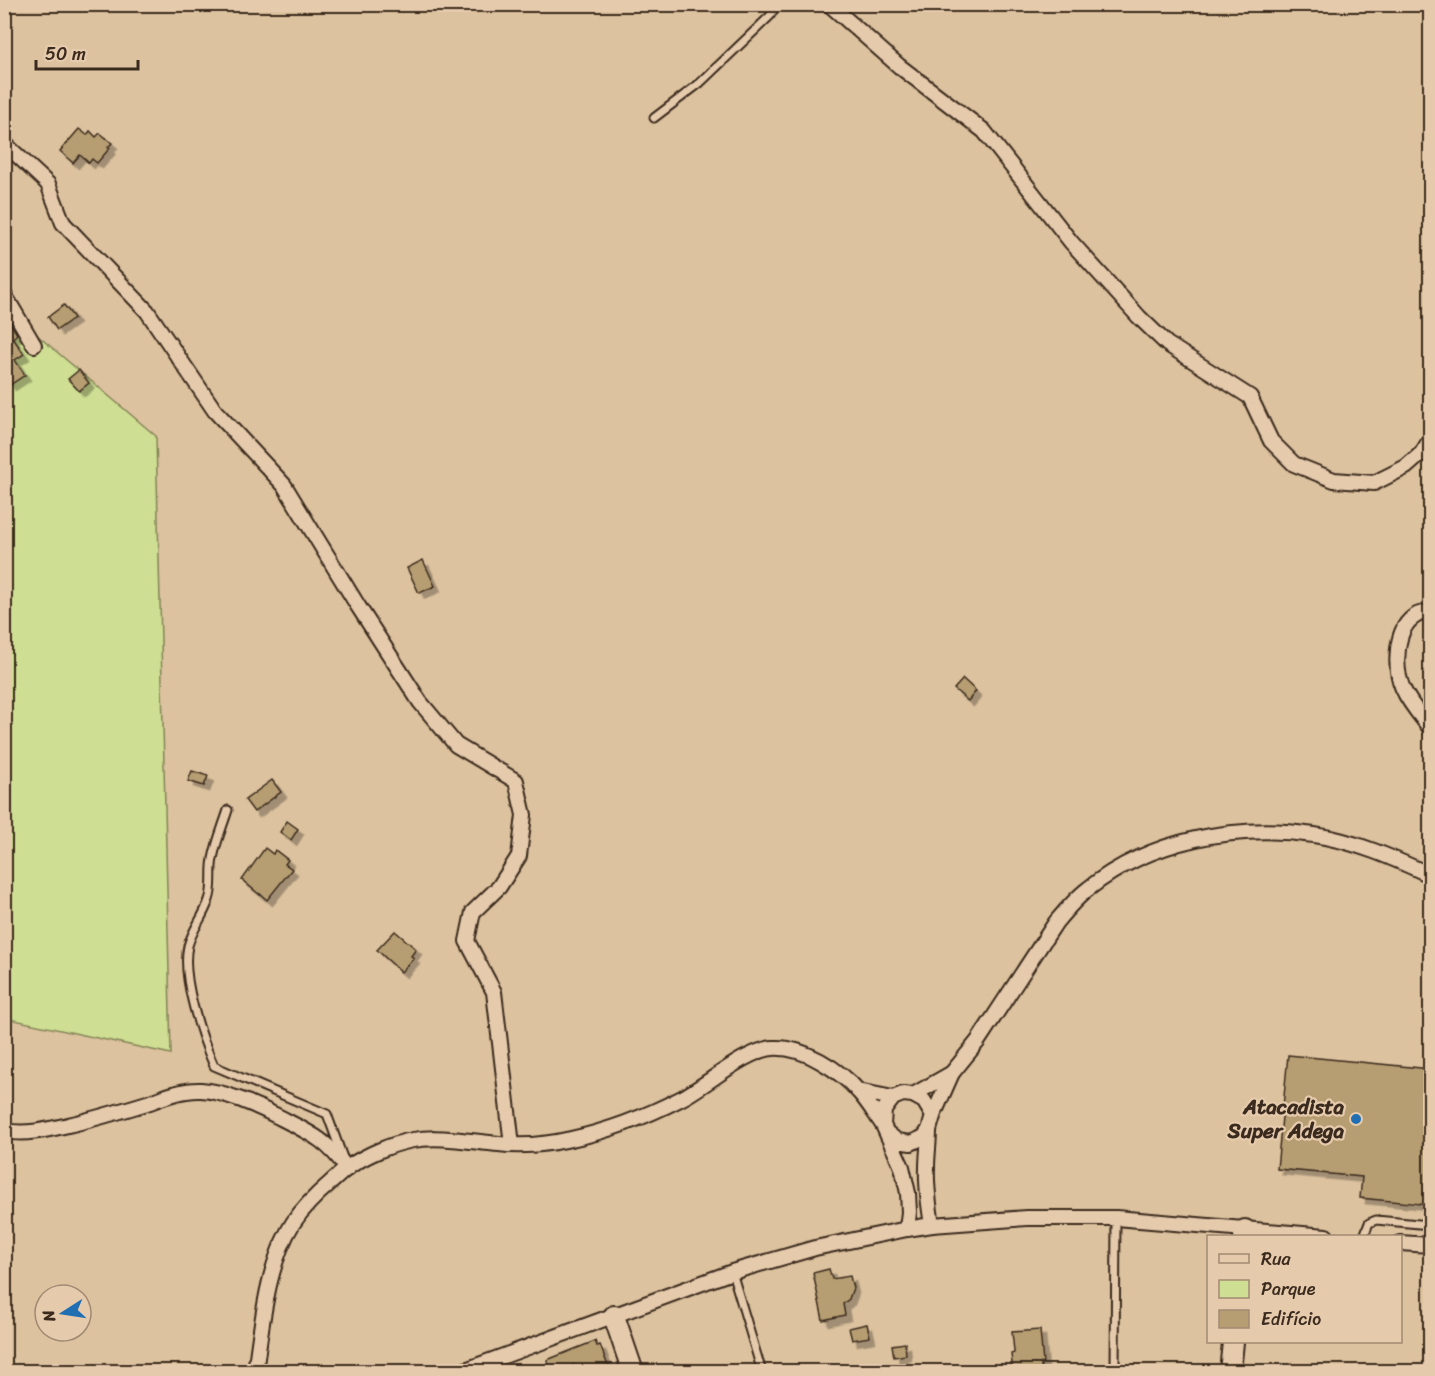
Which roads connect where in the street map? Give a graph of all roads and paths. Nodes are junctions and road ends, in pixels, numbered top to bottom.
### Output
1 (777, 4) edge
2 (828, 4) edge
3 (654, 118) dead end
4 (4, 143) edge
5 (4, 294) edge
6 (34, 345) dead end
7 (1431, 440) edge
8 (1426, 455) edge
9 (1431, 612) edge
10 (1431, 728) edge
11 (228, 810) dead end
12 (1431, 875) edge
13 (952, 1073) junction
14 (858, 1091) junction
15 (913, 1095) junction
16 (893, 1098) junction
17 (933, 1116) junction
18 (884, 1128) junction
19 (929, 1130) junction
20 (4, 1131) edge
21 (512, 1145) junction
22 (347, 1168) junction
23 (1116, 1218) junction
24 (932, 1225) junction
25 (1431, 1225) edge
26 (907, 1229) junction
27 (1245, 1233) edge
28 (1299, 1235) edge
29 (1364, 1235) edge
30 (1402, 1243) edge
31 (1431, 1245) edge
32 (732, 1272) junction
33 (614, 1316) junction
34 (1233, 1343) edge
35 (255, 1371) edge
36 (460, 1371) edge
37 (633, 1371) edge
38 (762, 1371) edge
39 (1115, 1371) edge
40 (1230, 1371) edge

1 - 3 lane
2 - 8 street
4 - 21 street
5 - 6 street
7 - 8 street
9 - 10 street
11 - 22 lane
12 - 13 street
13 - 15 street
13 - 17 street
14 - 16 street
14 - 18 street
14 - 21 street
15 - 16 street
15 - 17 street
16 - 18 street
17 - 19 street
18 - 19 street
18 - 26 street
19 - 24 street
20 - 22 street
21 - 22 street
22 - 35 street
23 - 24 street
23 - 27 street
23 - 39 lane
24 - 26 street
25 - 29 lane
26 - 32 street
27 - 28 street
30 - 31 street
32 - 33 street
32 - 38 lane
33 - 36 street
33 - 37 street
34 - 40 street

